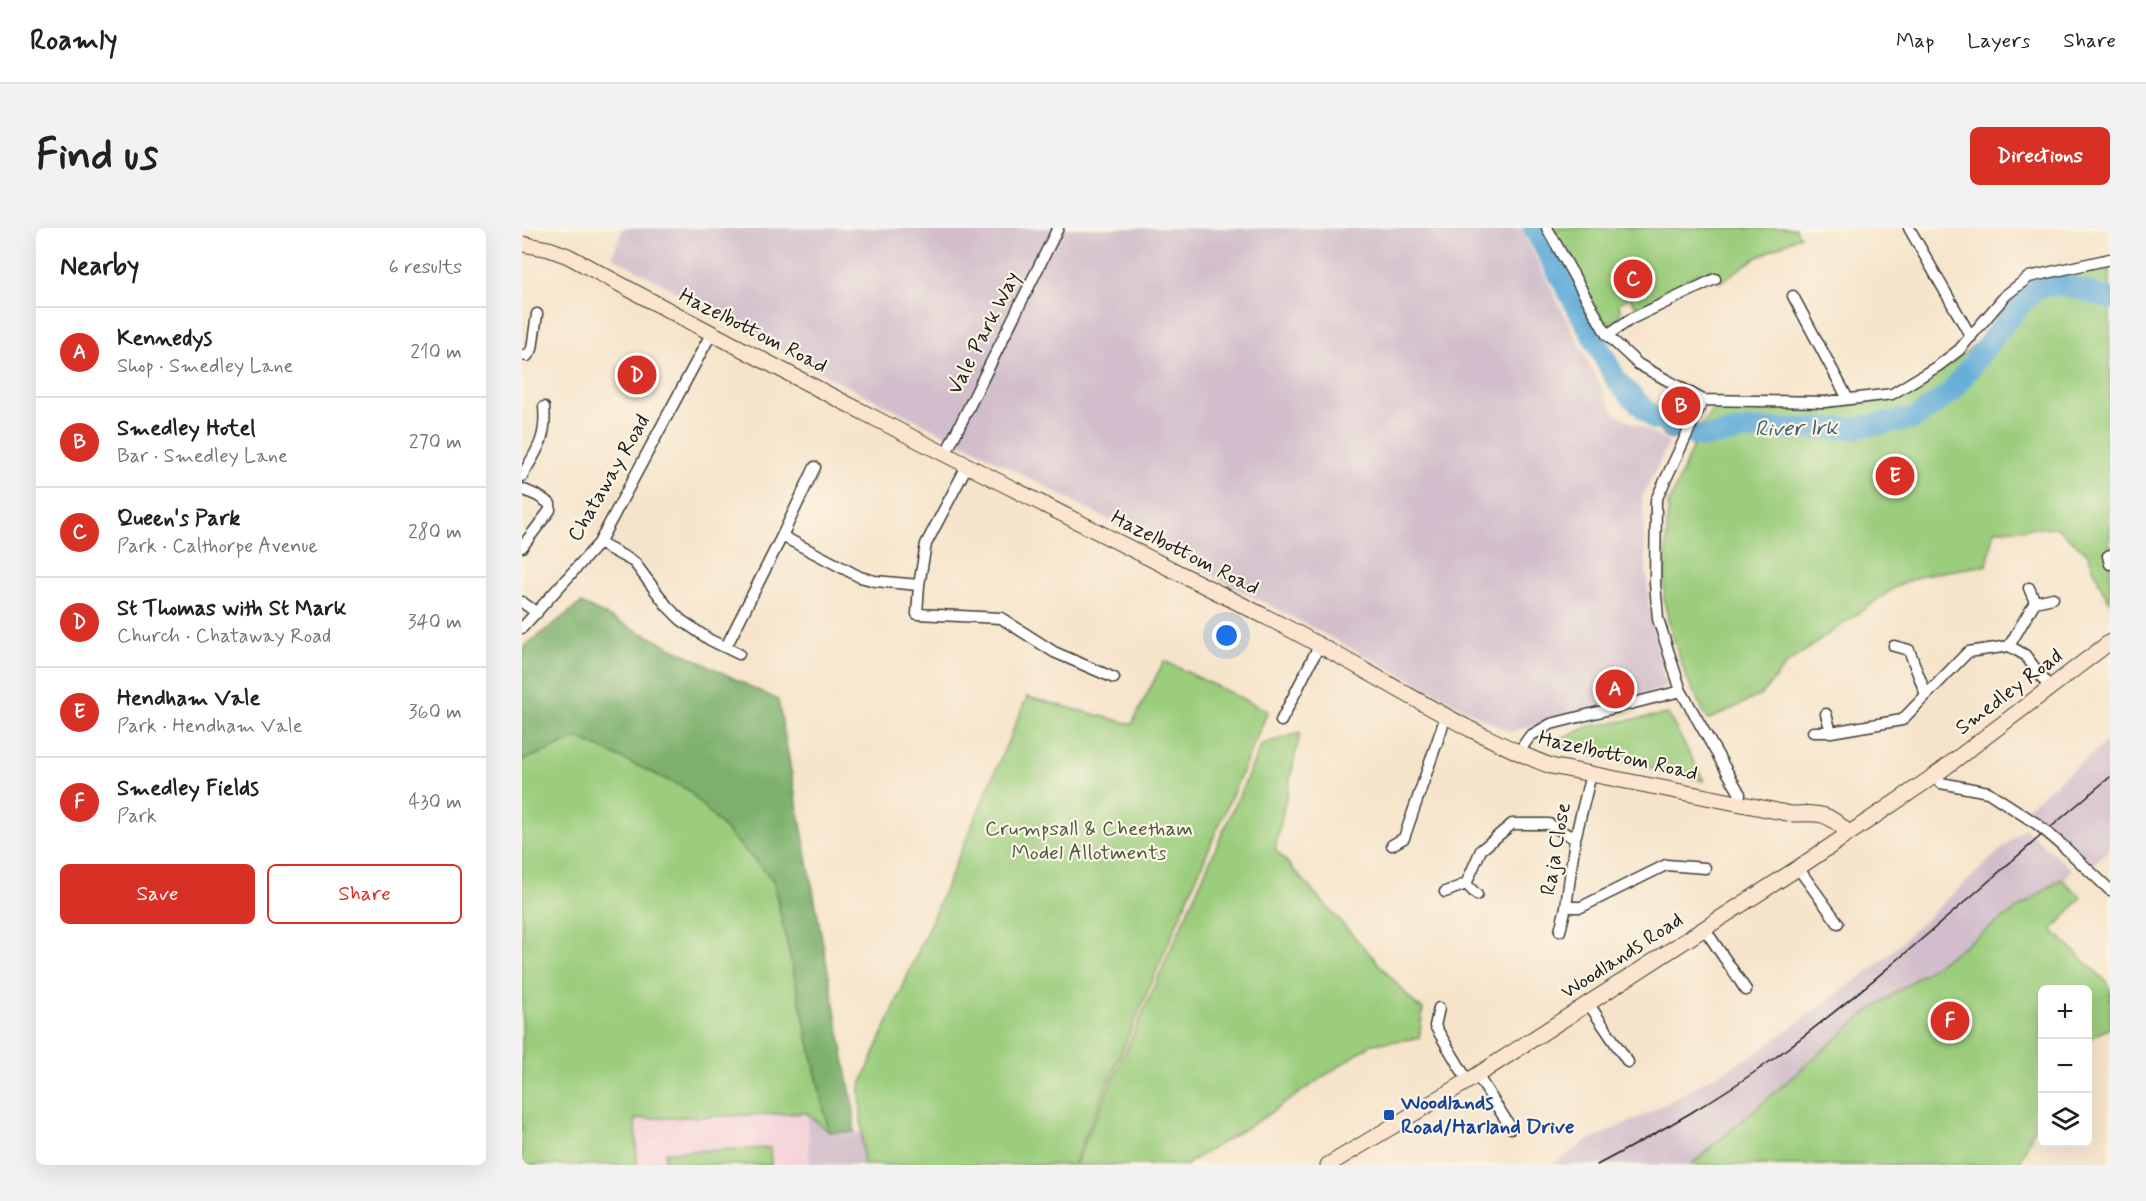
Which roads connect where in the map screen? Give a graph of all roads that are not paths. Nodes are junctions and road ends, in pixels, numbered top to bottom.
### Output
1 (1058, 228) edge
2 (1547, 228) edge
3 (1909, 228) edge
4 (522, 244) edge
5 (2110, 259) edge
6 (1715, 279) dead end
7 (1793, 296) dead end
8 (537, 314) dead end
9 (711, 334) junction
10 (1607, 335) junction
11 (1971, 337) junction
12 (522, 355) edge
13 (1848, 399) junction
14 (1703, 400) junction
15 (544, 407) dead end
16 (945, 455) junction
17 (967, 466) junction
18 (815, 467) dead end
19 (522, 476) edge
20 (522, 489) edge
21 (782, 536) junction
22 (599, 543) junction
23 (522, 547) edge
24 (2110, 555) edge
25 (2110, 564) edge
26 (919, 585) junction
27 (2029, 588) dead end
28 (2053, 598) dead end
29 (522, 602) edge
30 (2035, 602) junction
31 (537, 613) junction
32 (522, 628) edge
33 (1917, 640) dead end
34 (2110, 642) edge
35 (1320, 644) junction
36 (1894, 646) dead end
37 (2009, 646) junction
38 (726, 647) junction
39 (1909, 650) junction
40 (739, 654) dead end
41 (1114, 678) dead end
42 (2050, 688) junction
43 (1681, 691) junction
44 (1926, 696) junction
45 (1826, 714) dead end
46 (1446, 716) junction
47 (1281, 722) dead end
48 (1814, 732) dead end
49 (1831, 732) junction
50 (1518, 753) junction
51 (1591, 774) junction
52 (1934, 776) junction
53 (1738, 804) junction
54 (1848, 833) junction
55 (1575, 839) junction
56 (1392, 844) dead end
57 (1705, 868) dead end
58 (1798, 868) junction
59 (1466, 884) junction
60 (2110, 890) edge
61 (1445, 892) dead end
62 (1477, 895) dead end
63 (1566, 907) junction
64 (1838, 923) dead end
65 (1704, 928) junction
66 (1560, 931) dead end
67 (1746, 990) dead end
68 (1588, 1003) junction
69 (1439, 1008) dead end
70 (1628, 1062) dead end
71 (1472, 1078) junction
72 (1511, 1128) dead end
73 (1328, 1165) edge

1 - 16 street, Vale Park Way
2 - 10 street
3 - 11 street
4 - 9 street, Hazelbottom Road
5 - 11 street
6 - 10 street
7 - 13 street
8 - 12 street
9 - 16 street, Hazelbottom Road
9 - 22 street, Chataway Road
10 - 14 street
11 - 13 street
13 - 14 street
14 - 43 street
15 - 19 street
16 - 17 street, Hazelbottom Road
17 - 26 street
17 - 35 street, Hazelbottom Road
18 - 21 street
20 - 23 street
21 - 26 street
21 - 38 street
22 - 31 street, Chataway Road
22 - 38 street
24 - 25 street
26 - 41 street
27 - 30 street
28 - 30 street
29 - 31 street
30 - 37 street
31 - 32 street, Chataway Road
33 - 39 street
34 - 42 street, Smedley Road
35 - 46 street, Hazelbottom Road
35 - 47 street
36 - 39 street
37 - 42 street
37 - 44 street
38 - 40 street
39 - 44 street
42 - 52 street, Smedley Road
43 - 50 street
43 - 53 street
44 - 49 street
45 - 49 street
46 - 50 street, Hazelbottom Road
46 - 56 street
48 - 49 street
50 - 51 street, Hazelbottom Road
51 - 53 street, Hazelbottom Road
51 - 55 street, Raja Close
52 - 54 street, Woodlands Road
52 - 60 street, bridge
53 - 54 street, Hazelbottom Road
54 - 58 street, Woodlands Road
55 - 59 street
55 - 63 street, Raja Close
57 - 63 street
58 - 64 street
58 - 65 street, Woodlands Road
59 - 61 street
59 - 62 street
63 - 66 street, Raja Close
65 - 67 street
65 - 68 street, Woodlands Road
68 - 70 street
68 - 71 street, Woodlands Road
69 - 71 street
71 - 72 street
71 - 73 street, Woodlands Road

